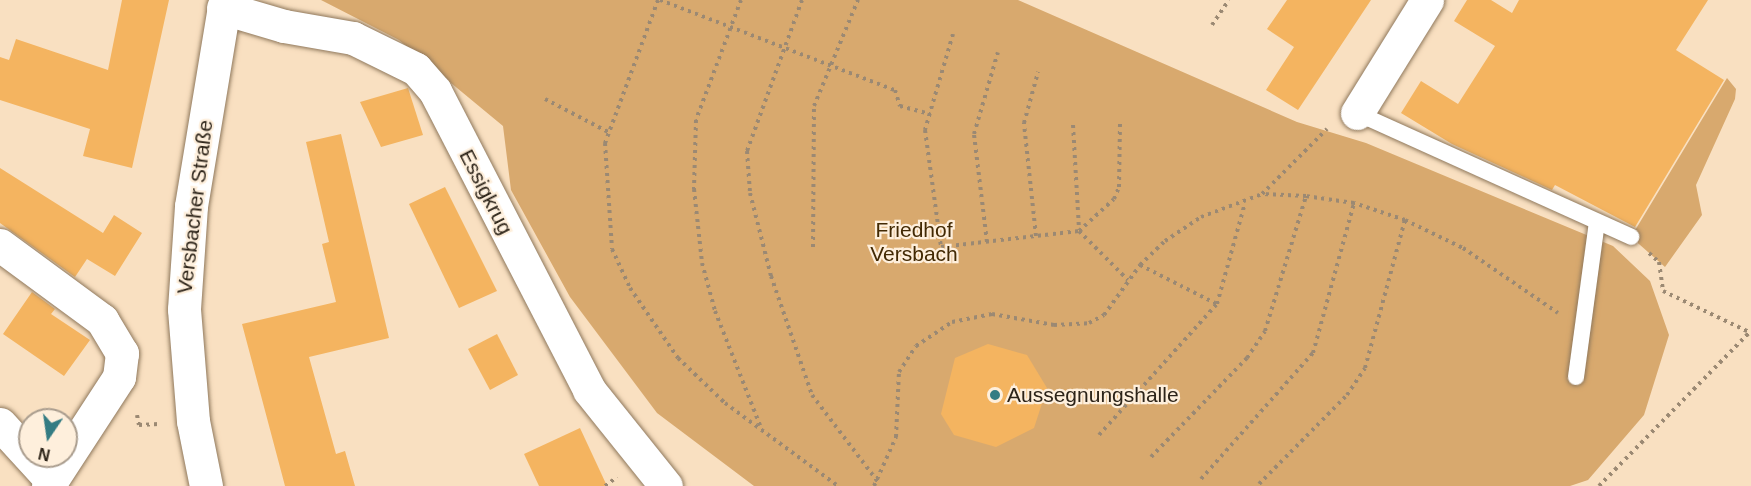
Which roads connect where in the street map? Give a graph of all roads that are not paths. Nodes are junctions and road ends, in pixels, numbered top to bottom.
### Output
1 (1427, 0) edge
2 (224, 4) edge
3 (1357, 113) joint
4 (1598, 222) junction
5 (1631, 237) road end
6 (0, 245) edge
7 (1576, 377) dead end
8 (0, 424) edge
9 (50, 483) edge
10 (206, 486) edge
11 (666, 486) edge

1 - 3 street
2 - 10 street, Versbacher Straße
2 - 11 street, Essigkrug
3 - 4 lane
4 - 5 lane
4 - 7 lane
6 - 9 street
8 - 9 street

